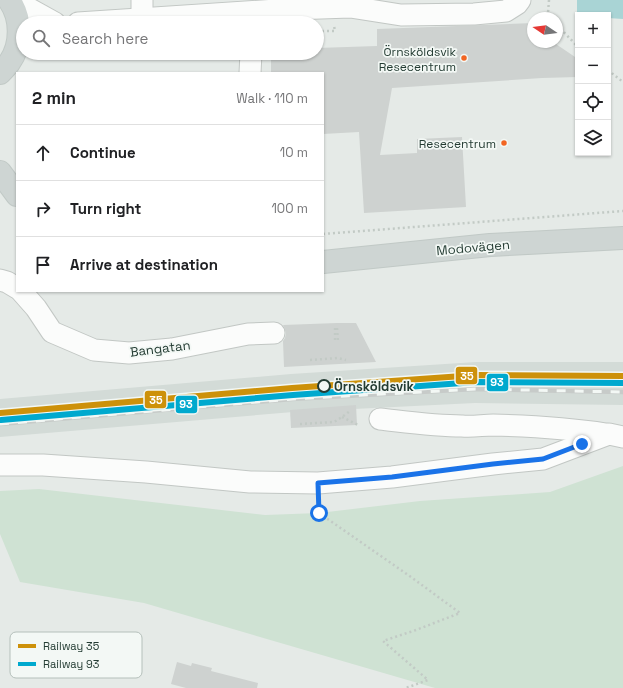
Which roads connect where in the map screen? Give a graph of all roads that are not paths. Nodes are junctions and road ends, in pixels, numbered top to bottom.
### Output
1 (520, 0) edge
2 (11, 3) edge
3 (350, 4) edge
4 (142, 9) edge
5 (17, 16) edge
6 (42, 16) edge
7 (110, 16) edge
8 (238, 16) edge
9 (256, 16) edge
10 (16, 53) edge
11 (251, 60) edge
12 (250, 72) edge
13 (0, 73) edge
14 (0, 172) edge
15 (16, 194) edge
16 (623, 238) edge
17 (324, 262) edge
18 (0, 280) edge
19 (16, 287) edge
20 (22, 292) edge
21 (274, 333) dead end
22 (380, 419) dead end
23 (616, 436) edge
24 (0, 465) edge

1 - 3 street
2 - 5 main road
2 - 6 street
3 - 9 street
4 - 7 street
4 - 8 street
10 - 13 main road
11 - 12 street
14 - 15 main road
16 - 17 main road, Modovägen
18 - 19 street
20 - 21 street, Bangatan
22 - 23 street
23 - 24 street

